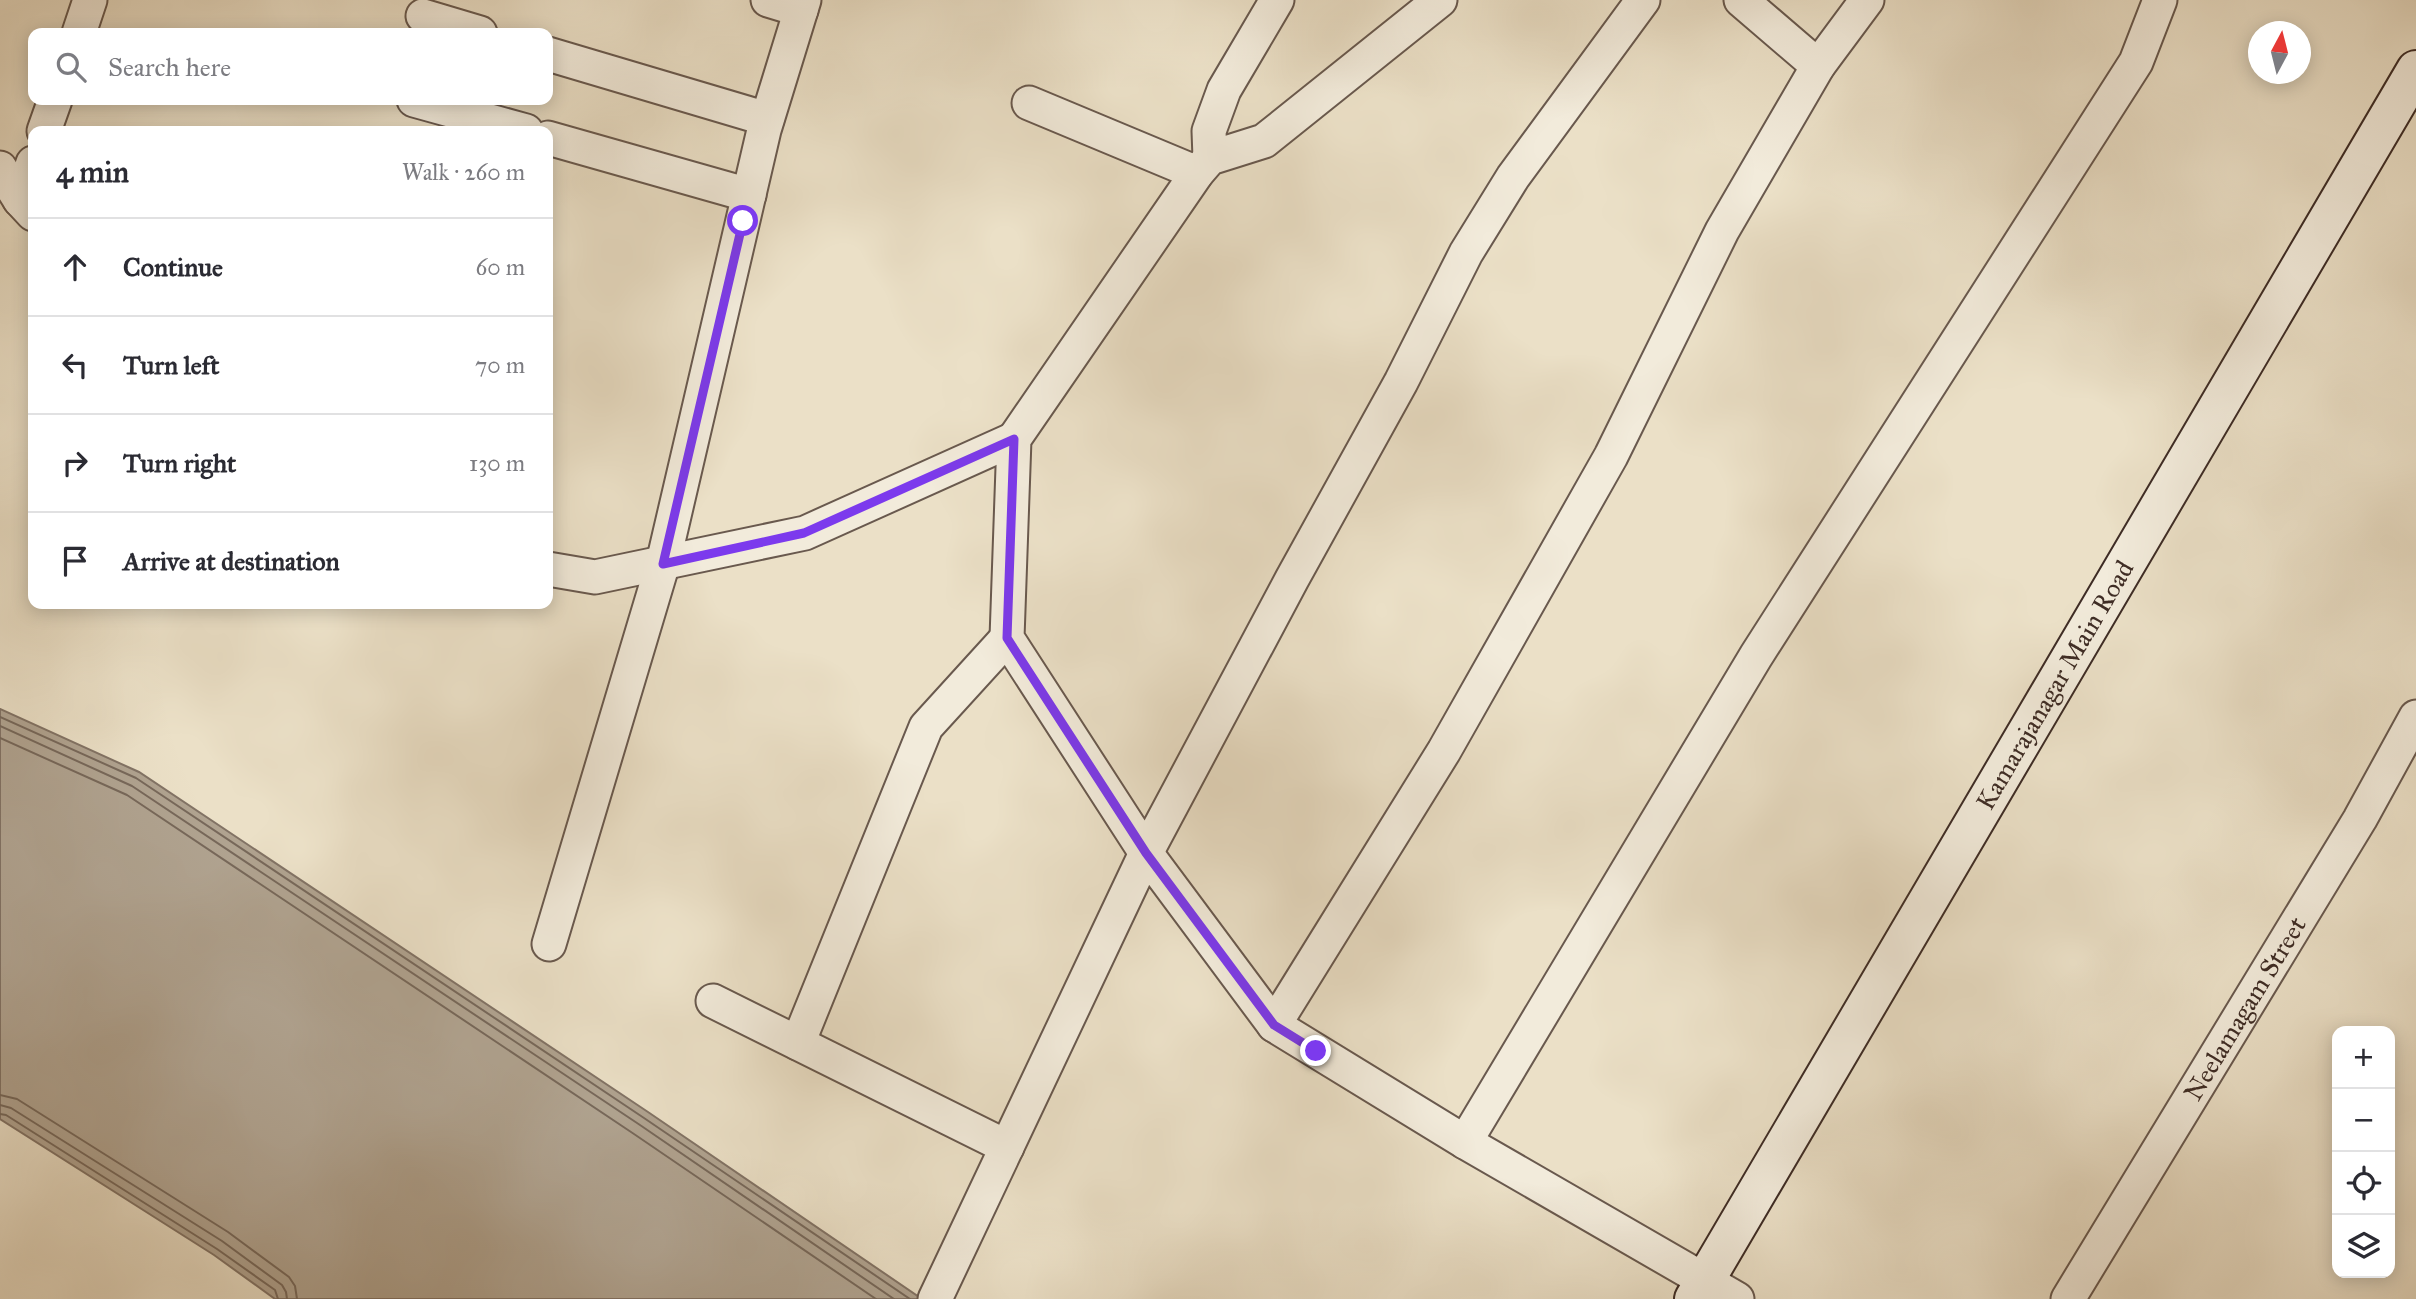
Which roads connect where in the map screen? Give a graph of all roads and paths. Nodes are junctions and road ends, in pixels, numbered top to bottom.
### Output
1 (90, 0) edge
2 (768, 0) edge
3 (1277, 0) edge
4 (1440, 0) edge
5 (1643, 0) edge
6 (1741, 0) edge
7 (1867, 0) edge
8 (2160, 0) edge
9 (802, 5) edge
10 (423, 16) dead end
11 (81, 28) edge
12 (463, 28) edge
13 (553, 56) edge
14 (1818, 66) junction
15 (2416, 69) edge
16 (1028, 103) dead end
17 (53, 105) edge
18 (432, 105) edge
19 (767, 120) junction
20 (46, 126) edge
21 (508, 126) edge
22 (553, 139) edge
23 (1203, 165) junction
24 (0, 168) edge
25 (749, 195) junction
26 (27, 207) edge
27 (1014, 439) junction
28 (663, 564) junction
29 (553, 570) edge
30 (1007, 638) junction
31 (2416, 717) edge
32 (1146, 853) junction
33 (549, 944) dead end
34 (713, 1001) dead end
35 (1274, 1025) junction
36 (798, 1043) junction
37 (1465, 1142) junction
38 (1007, 1147) junction
39 (1712, 1293) edge
40 (936, 1299) edge
41 (2068, 1299) edge

1 - 11 street
2 - 9 street
3 - 23 street
4 - 23 street
5 - 32 street
6 - 14 street
7 - 14 street
8 - 37 street
9 - 19 street
10 - 12 street
13 - 19 street
14 - 35 street
15 - 39 main road, Kamarajanagar Main Road
16 - 23 street
17 - 20 street
18 - 21 street
19 - 25 street
22 - 25 street
23 - 27 street
24 - 26 street
25 - 28 street
27 - 28 street
27 - 30 street
28 - 29 street
28 - 33 street
30 - 32 street
30 - 36 street
31 - 41 street, Neelamagam Street
32 - 35 street
32 - 38 street
34 - 36 street
35 - 37 street
36 - 38 street
37 - 39 street
38 - 40 street

